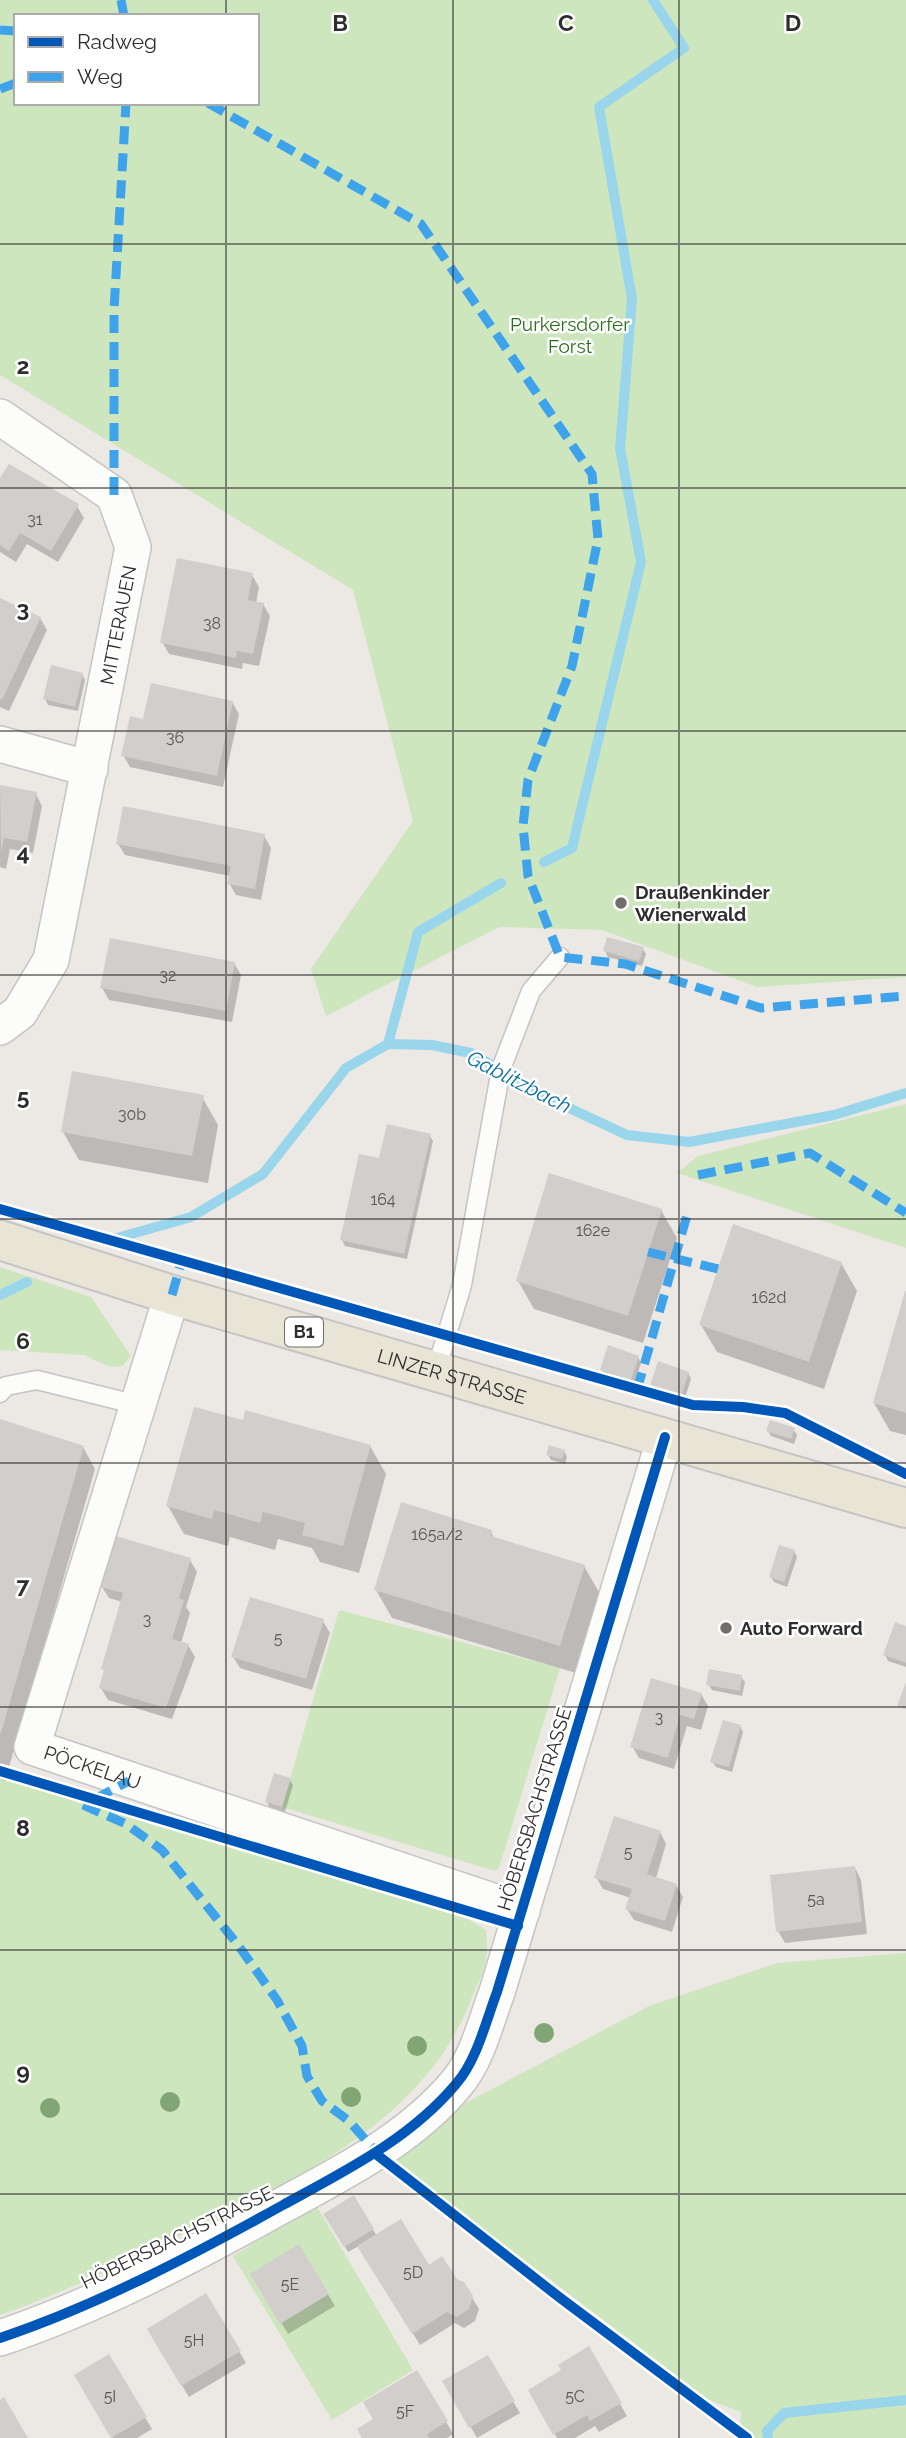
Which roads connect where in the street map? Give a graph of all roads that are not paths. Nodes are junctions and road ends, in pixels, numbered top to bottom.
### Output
1 (0, 417) edge
2 (0, 744) edge
3 (90, 769) junction
4 (560, 957) dead end
5 (0, 1027) edge
6 (0, 1240) edge
7 (172, 1294) junction
8 (436, 1370) junction
9 (0, 1393) edge
10 (138, 1405) junction
11 (665, 1437) junction
12 (906, 1508) edge
13 (522, 1910) junction
14 (0, 2338) edge

1 - 3 street, MITTERAUEN
2 - 3 street
3 - 5 street, MITTERAUEN
4 - 8 lane
6 - 7 main road, LINZER STRASSE / B1
7 - 8 main road, LINZER STRASSE / B1
7 - 10 street, PÖCKELAU
8 - 11 main road, LINZER STRASSE / B1
9 - 10 lane
10 - 13 street, PÖCKELAU
11 - 12 main road, LINZER STRASSE / B1
11 - 13 street, HÖBERSBACHSTRASSE
13 - 14 street, HÖBERSBACHSTRASSE

